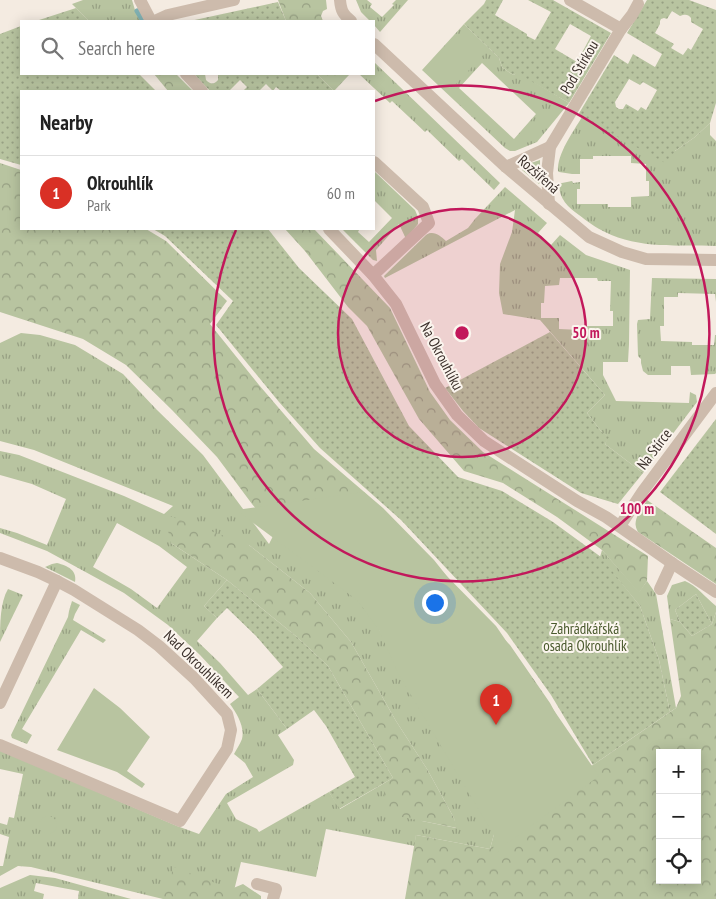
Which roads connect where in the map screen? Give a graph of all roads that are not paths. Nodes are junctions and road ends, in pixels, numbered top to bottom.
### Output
1 (140, 0) edge
2 (234, 0) edge
3 (340, 0) edge
4 (570, 0) edge
5 (638, 4) dead end
6 (151, 20) edge
7 (158, 20) edge
8 (350, 20) edge
9 (621, 29) junction
10 (375, 45) edge
11 (187, 75) edge
12 (201, 90) edge
13 (550, 147) junction
14 (375, 163) edge
15 (506, 167) junction
16 (549, 204) junction
17 (330, 230) edge
18 (716, 260) edge
19 (373, 275) junction
20 (716, 393) edge
21 (620, 526) junction
22 (0, 558) edge
23 (672, 563) junction
24 (57, 581) junction
25 (660, 589) dead end
26 (716, 592) edge
27 (0, 703) edge
28 (0, 745) edge
29 (256, 884) dead end
30 (273, 899) edge

1 - 6 street
2 - 7 street
3 - 8 street
4 - 9 street
5 - 9 street, Pod Stírkou
9 - 13 street, Pod Stírkou
10 - 15 street, Rozšířená
11 - 12 street
13 - 15 street
13 - 16 street, Pod Stírkou
14 - 19 street
15 - 16 street, Rozšířená
16 - 18 street, Rozšířená
17 - 19 street, Na Okrouhlíku
19 - 21 street, Na Okrouhlíku
20 - 21 street, Na Stírce
21 - 23 street, Na Okrouhlíku
22 - 24 street, Nad Okrouhlíkem
23 - 25 street
23 - 26 street, Na Okrouhlíku
24 - 27 street
24 - 28 street, Nad Okrouhlíkem
29 - 30 street

